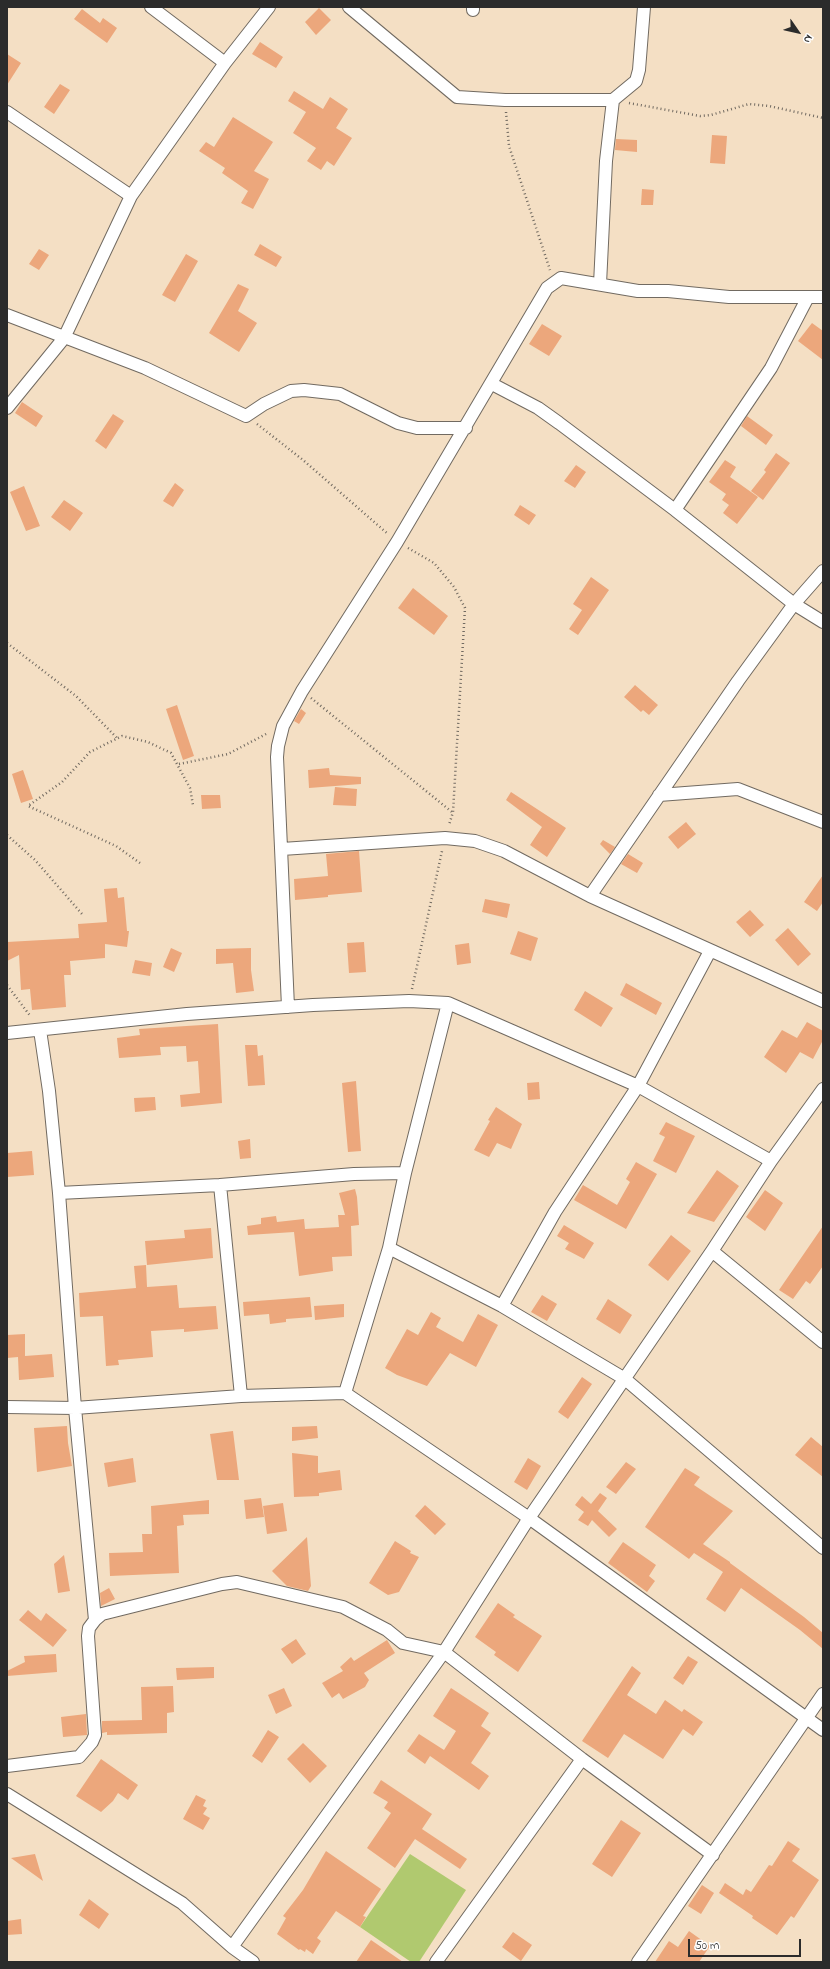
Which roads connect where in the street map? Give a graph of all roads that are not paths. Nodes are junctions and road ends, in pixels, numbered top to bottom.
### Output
1 (151, 7) edge
2 (269, 7) edge
3 (349, 7) edge
4 (644, 7) edge
5 (225, 63) junction
6 (613, 100) junction
7 (7, 112) edge
8 (131, 196) junction
9 (600, 284) junction
10 (808, 296) junction
11 (823, 297) edge
12 (7, 315) edge
13 (64, 338) junction
14 (492, 384) junction
15 (7, 408) edge
16 (466, 428) junction
17 (675, 510) junction
18 (823, 572) edge
19 (794, 604) junction
20 (823, 622) edge
21 (658, 795) junction
22 (823, 822) edge
23 (282, 849) junction
24 (590, 896) junction
25 (710, 951) junction
26 (823, 1000) edge
27 (448, 1004) junction
28 (288, 1007) junction
29 (40, 1030) junction
30 (7, 1033) edge
31 (638, 1086) junction
32 (823, 1089) edge
33 (771, 1161) junction
34 (405, 1173) junction
35 (220, 1185) junction
36 (60, 1194) junction
37 (389, 1248) junction
38 (712, 1251) junction
39 (502, 1306) junction
40 (823, 1342) edge
41 (625, 1379) junction
42 (345, 1393) junction
43 (241, 1396) junction
44 (7, 1407) edge
45 (75, 1408) junction
46 (529, 1518) junction
47 (823, 1548) edge
48 (94, 1620) junction
49 (444, 1652) junction
50 (823, 1694) edge
51 (807, 1720) junction
52 (823, 1730) edge
53 (582, 1759) junction
54 (7, 1766) edge
55 (7, 1794) edge
56 (713, 1855) junction
57 (232, 1948) junction
58 (253, 1962) edge
59 (436, 1962) edge
60 (638, 1962) edge

1 - 5 street
2 - 5 street
3 - 6 street
4 - 6 street
5 - 8 street
6 - 9 street
7 - 8 street
8 - 13 street
9 - 10 street
9 - 14 street
10 - 11 street
10 - 17 street
12 - 13 street
13 - 15 street
13 - 16 street
14 - 16 street
14 - 17 street
16 - 23 street
17 - 19 street
18 - 19 street
19 - 20 street
19 - 21 street
21 - 22 street
21 - 24 street
23 - 24 street
23 - 28 street
24 - 25 street
25 - 26 street
25 - 31 street
27 - 28 street
27 - 31 street
27 - 34 street
28 - 29 street
29 - 30 street
29 - 36 street
31 - 33 street
31 - 39 street
32 - 33 street
33 - 38 street
34 - 35 street
34 - 37 street
35 - 36 street
35 - 43 street
36 - 45 street
37 - 39 street
37 - 42 street
38 - 40 street
38 - 41 street
39 - 41 street
41 - 46 street
41 - 47 street
42 - 43 street
42 - 46 street
43 - 45 street
44 - 45 street
45 - 48 street
46 - 49 street
46 - 51 street
48 - 49 street
48 - 54 street
49 - 53 street
49 - 57 street
50 - 51 street
51 - 52 street
51 - 56 street
53 - 56 street
53 - 59 street
55 - 57 street
56 - 60 street
57 - 58 street

